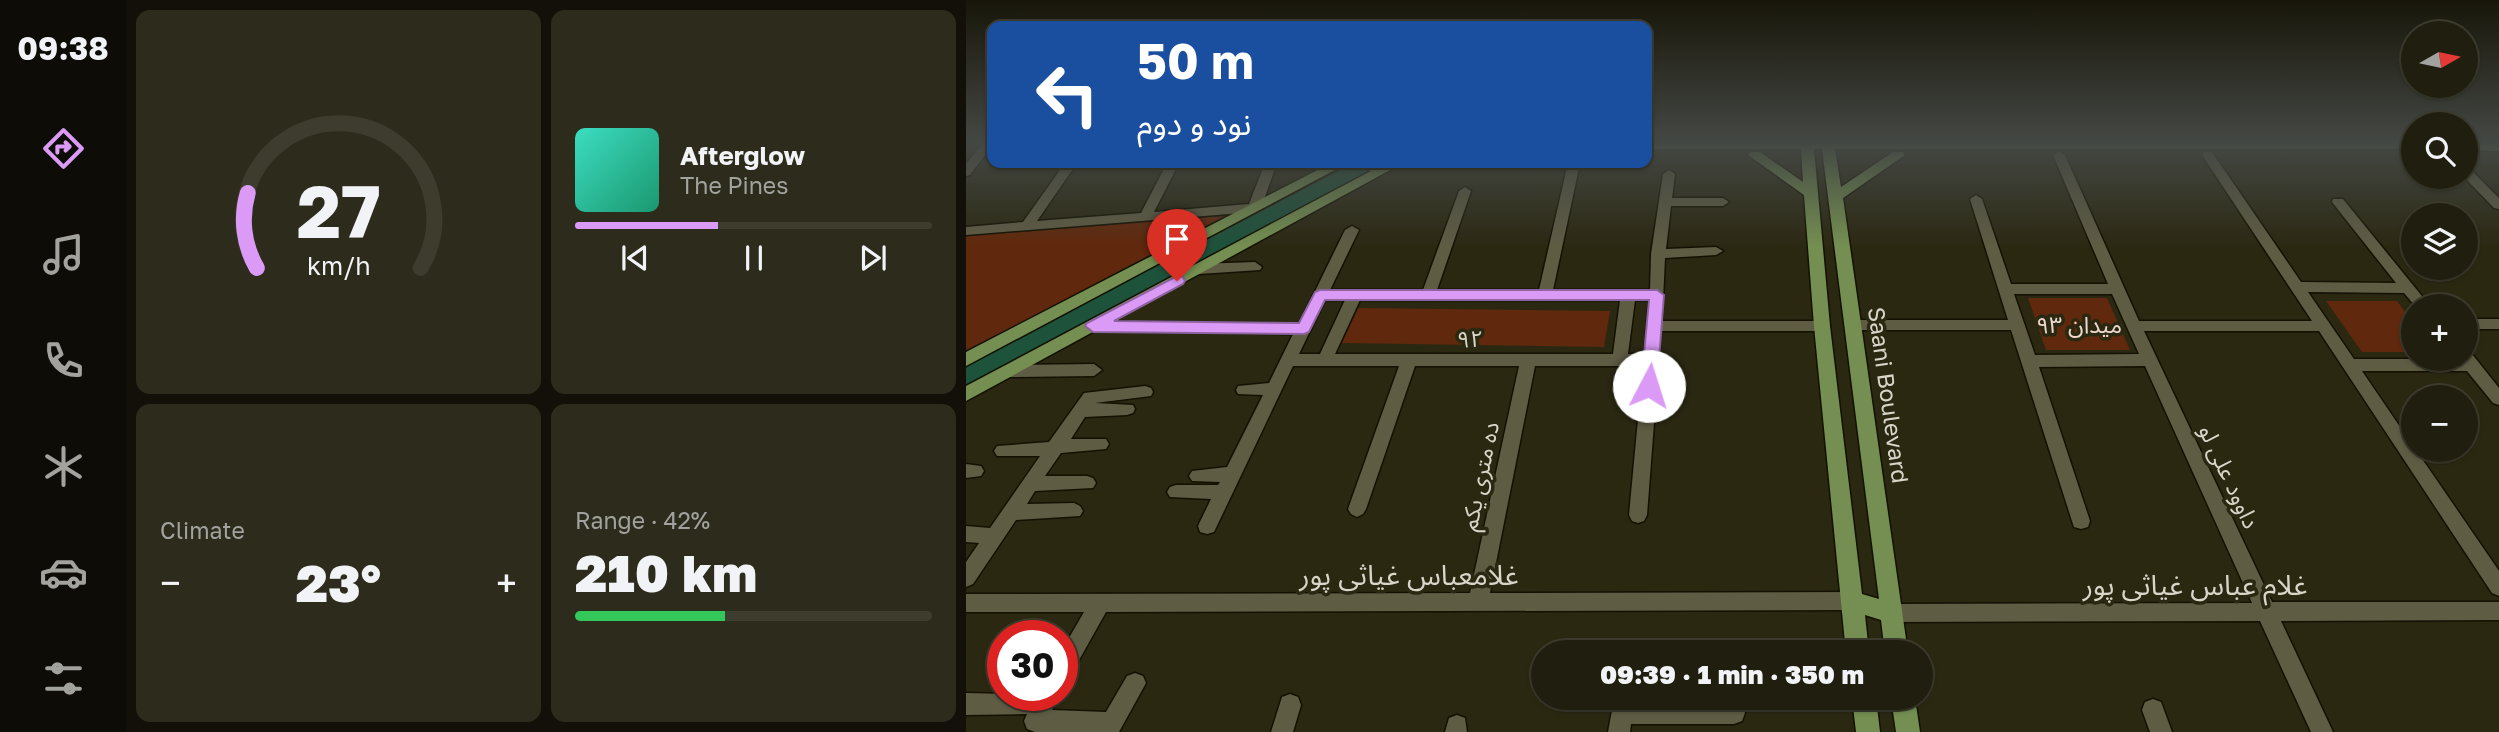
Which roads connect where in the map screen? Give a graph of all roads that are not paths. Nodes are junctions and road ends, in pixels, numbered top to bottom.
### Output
1 (1060, 178) edge
2 (1165, 178) edge
3 (1265, 178) edge
4 (1312, 178) edge
5 (1367, 178) edge
6 (1571, 178) edge
7 (1668, 178) edge
8 (1790, 178) edge
9 (1808, 178) edge
10 (1833, 178) edge
11 (1863, 178) edge
12 (2069, 178) edge
13 (2224, 178) edge
14 (2478, 184) edge
15 (1465, 191) dead end
16 (1809, 192) junction
17 (1835, 197) junction
18 (1976, 199) dead end
19 (1665, 202) junction
20 (1723, 202) dead end
21 (2338, 202) dead end
22 (2499, 205) edge
23 (1254, 208) junction
24 (1145, 217) junction
25 (1026, 226) junction
26 (1352, 230) dead end
27 (966, 231) edge
28 (1716, 251) dead end
29 (1658, 254) junction
30 (1255, 267) dead end
31 (1199, 269) junction
32 (2297, 287) junction
33 (2408, 288) junction
34 (2005, 289) junction
35 (2117, 289) junction
36 (2413, 294) edge
37 (1320, 295) junction
38 (1355, 295) junction
39 (1428, 295) junction
40 (1545, 295) junction
41 (1628, 295) junction
42 (1657, 295) junction
43 (2478, 324) edge
44 (2499, 324) edge
45 (1853, 325) junction
46 (2017, 325) junction
47 (1093, 326) junction
48 (1654, 326) junction
49 (1822, 326) junction
50 (2134, 326) junction
51 (2323, 326) junction
52 (1304, 329) junction
53 (966, 360) edge
54 (1288, 360) junction
55 (1325, 360) junction
56 (1409, 360) junction
57 (1528, 360) junction
58 (1620, 360) junction
59 (1651, 360) junction
60 (2028, 360) junction
61 (2150, 360) junction
62 (2401, 363) edge
63 (2349, 365) junction
64 (1094, 370) dead end
65 (2476, 371) edge
66 (1009, 372) junction
67 (1275, 388) junction
68 (1244, 390) dead end
69 (1145, 392) dead end
70 (966, 394) edge
71 (2499, 399) edge
72 (1086, 404) junction
73 (1127, 410) dead end
74 (1101, 444) dead end
75 (1055, 448) junction
76 (1003, 451) dead end
77 (1233, 474) junction
78 (1198, 477) dead end
79 (1087, 482) dead end
80 (1031, 484) junction
81 (1176, 492) dead end
82 (1224, 492) junction
83 (1357, 509) dead end
84 (1074, 511) dead end
85 (1011, 512) junction
86 (1638, 514) dead end
87 (2081, 521) dead end
88 (1207, 526) dead end
89 (966, 534) edge
90 (995, 536) junction
91 (966, 578) edge
92 (2499, 587) edge
93 (1852, 601) junction
94 (1478, 602) junction
95 (966, 603) edge
96 (1100, 603) junction
97 (2265, 611) junction
98 (2499, 611) edge
99 (1891, 612) junction
100 (1856, 640) edge
101 (1895, 640) edge
102 (1078, 642) edge
103 (1135, 683) dead end
104 (966, 704) edge
105 (1290, 705) dead end
106 (1865, 710) edge
107 (1905, 710) edge
108 (2153, 710) dead end
109 (1039, 713) edge
110 (1734, 713) dead end
111 (1620, 723) edge
112 (1110, 728) edge
113 (1282, 732) edge
114 (1868, 732) edge
115 (1908, 732) edge
116 (2161, 732) edge
117 (2322, 732) edge

1 - 25 street
2 - 24 street
3 - 23 street
4 - 23 main road
5 - 31 main road
6 - 40 street
7 - 19 street
8 - 16 main road
9 - 16 main road
10 - 17 main road, Saani Boulevard
11 - 17 main road
12 - 35 street, داوود علی لو
13 - 32 street
14 - 22 street
15 - 39 street
16 - 49 main road
17 - 45 main road, Saani Boulevard
18 - 34 street
19 - 20 street
19 - 29 street
21 - 33 street
23 - 24 street
23 - 53 main road
24 - 25 street
25 - 27 street
26 - 37 street
28 - 29 street
29 - 42 street
30 - 31 street
31 - 47 main road
32 - 33 street
32 - 51 street
33 - 36 street
34 - 35 street
34 - 46 street
35 - 50 street, داوود علی لو
37 - 38 street
37 - 52 street
38 - 39 street
38 - 55 street
39 - 40 street
40 - 41 street
41 - 42 street
41 - 58 street
42 - 48 street
43 - 44 street
45 - 46 street
45 - 99 main road, Saani Boulevard
46 - 60 street
47 - 52 street
47 - 66 main road
48 - 49 street
48 - 59 street
49 - 93 main road
50 - 51 street
50 - 61 street, داوود علی لو
51 - 63 street
52 - 54 street
54 - 55 street, ۹۲
54 - 67 street
55 - 56 street, ۹۲
56 - 57 street, ۹۲
56 - 83 street
57 - 58 street, ۹۲
57 - 94 street, ده متری یکم
58 - 59 street, ۹۲
59 - 86 street
60 - 61 street
60 - 87 street
61 - 97 street, داوود علی لو
62 - 63 street
63 - 92 street
64 - 66 street
65 - 71 street
66 - 70 main road
67 - 68 street
67 - 77 street
69 - 72 street
72 - 73 street
72 - 75 street
74 - 75 street
75 - 76 street
75 - 80 street
77 - 78 street
77 - 82 street
79 - 80 street
80 - 85 street
81 - 82 street
82 - 88 street
84 - 85 street
85 - 90 street
89 - 90 street
90 - 91 street
93 - 94 street, غلامعباس غیاثی پور
93 - 99 main road
93 - 100 main road
94 - 96 street, غلامعباس غیاثی پور
95 - 96 street, غلامعباس غیاثی پور
96 - 102 street
97 - 98 street, غلام عباس غیاثی ‌پور
97 - 99 street, غلام عباس غیاثی ‌پور
97 - 117 street, داوود علی لو
99 - 101 main road, Saani Boulevard
103 - 112 street
104 - 109 street
105 - 113 street
106 - 114 main road
107 - 115 main road
108 - 116 street
109 - 112 street
110 - 111 street

